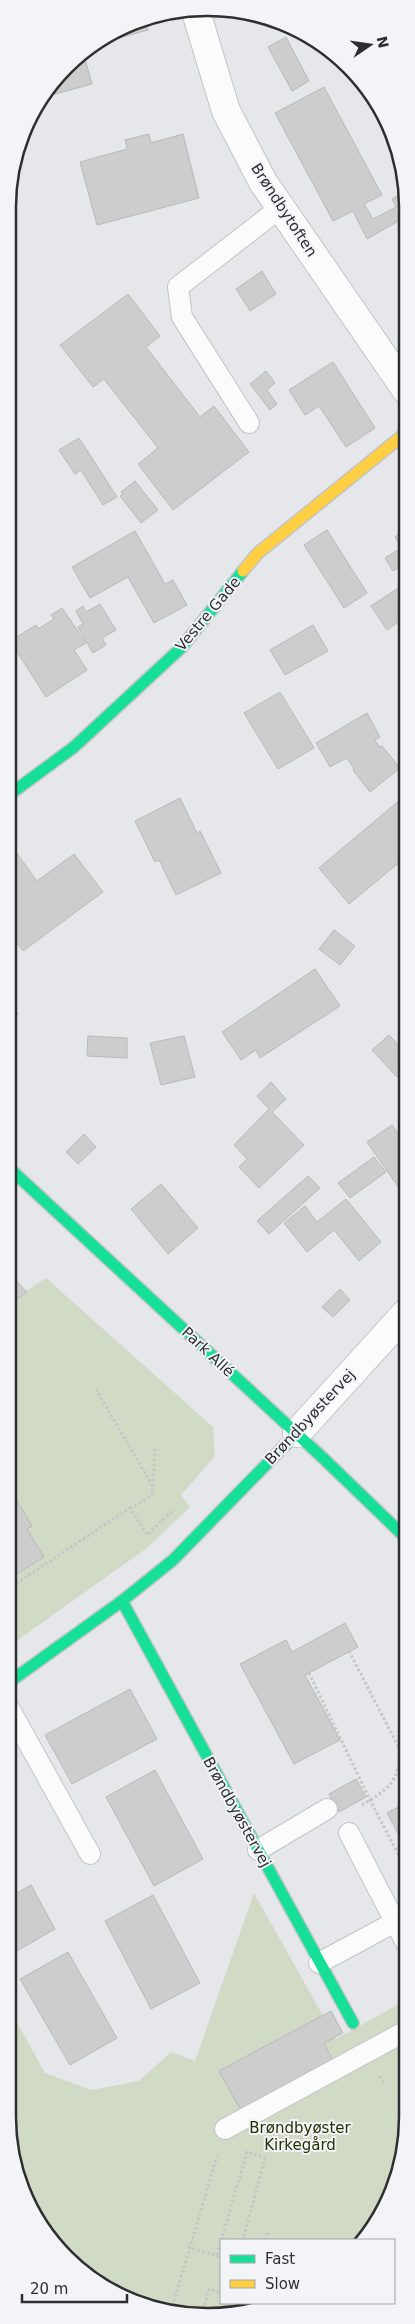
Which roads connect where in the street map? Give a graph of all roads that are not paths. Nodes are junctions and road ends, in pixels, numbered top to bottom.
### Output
1 (197, 17) edge
2 (280, 208) junction
3 (399, 379) edge
4 (249, 423) dead end
5 (399, 438) edge
6 (16, 790) edge
7 (16, 1174) edge
8 (399, 1321) edge
9 (297, 1434) junction
10 (399, 1531) edge
11 (122, 1601) junction
12 (16, 1677) edge
13 (16, 1720) edge
14 (327, 1809) dead end
15 (349, 1833) dead end
16 (258, 1850) junction
17 (90, 1854) dead end
18 (395, 1922) junction
19 (399, 1930) edge
20 (319, 1963) junction
21 (353, 2023) joint
22 (399, 2034) edge
23 (369, 2051) junction
24 (225, 2130) road end

1 - 2 street, Brøndbytoften
2 - 3 street, Brøndbytoften
2 - 4 lane
5 - 6 street, Vestre Gade
7 - 9 street, Park Allé
8 - 9 street, Brøndbyøstervej
9 - 10 street, Park Allé
9 - 11 street, Brøndbyøstervej
11 - 12 street, Brøndbyøstervej
11 - 16 street, Brøndbyøstervej
13 - 17 lane
14 - 16 lane
15 - 18 lane
16 - 20 street, Brøndbyøstervej
18 - 19 lane
18 - 20 lane
20 - 21 street, Brøndbyøstervej
21 - 23 lane
22 - 23 lane
23 - 24 lane

